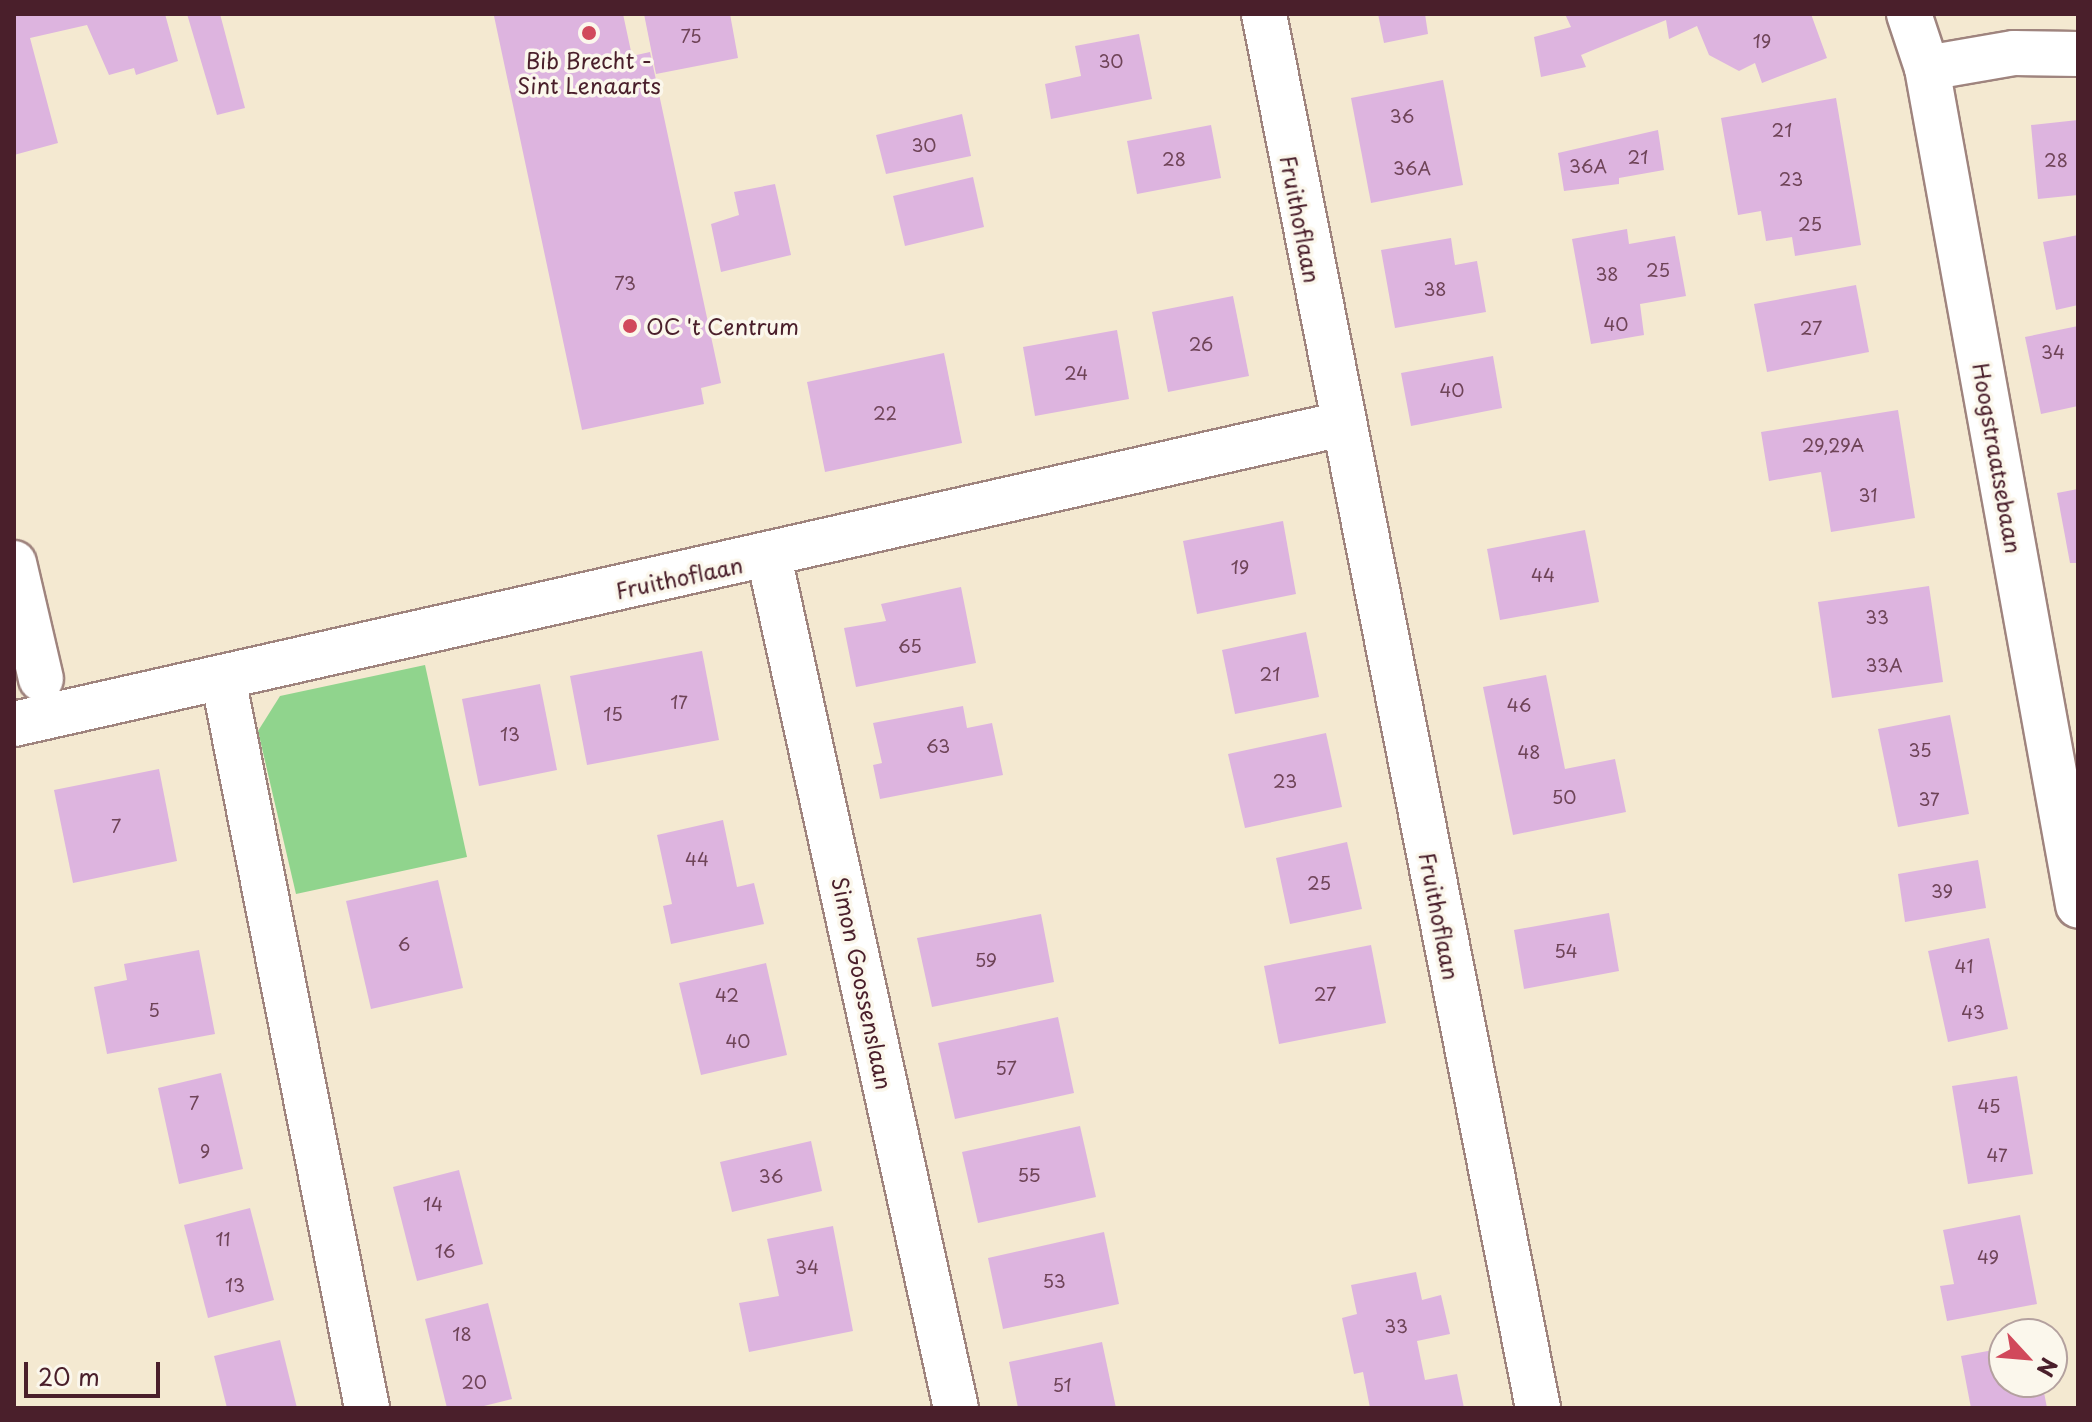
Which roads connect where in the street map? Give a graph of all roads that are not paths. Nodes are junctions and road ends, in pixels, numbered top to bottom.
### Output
1 (1264, 14) edge
2 (1909, 14) edge
3 (2078, 54) edge
4 (1927, 68) junction
5 (1342, 424) junction
6 (769, 557) junction
7 (14, 563) edge
8 (223, 678) junction
9 (41, 679) dead end
10 (14, 724) edge
11 (2078, 905) edge
12 (367, 1408) edge
13 (956, 1408) edge
14 (1538, 1408) edge

1 - 5 street, Fruithoflaan
2 - 4 street, Hoogstraatsebaan
3 - 4 street
4 - 11 street, Hoogstraatsebaan
5 - 6 street, Fruithoflaan
5 - 14 street, Fruithoflaan
6 - 8 street, Fruithoflaan
6 - 13 street, Simon Goossenslaan
7 - 9 street
8 - 10 street, Fruithoflaan
8 - 12 street

